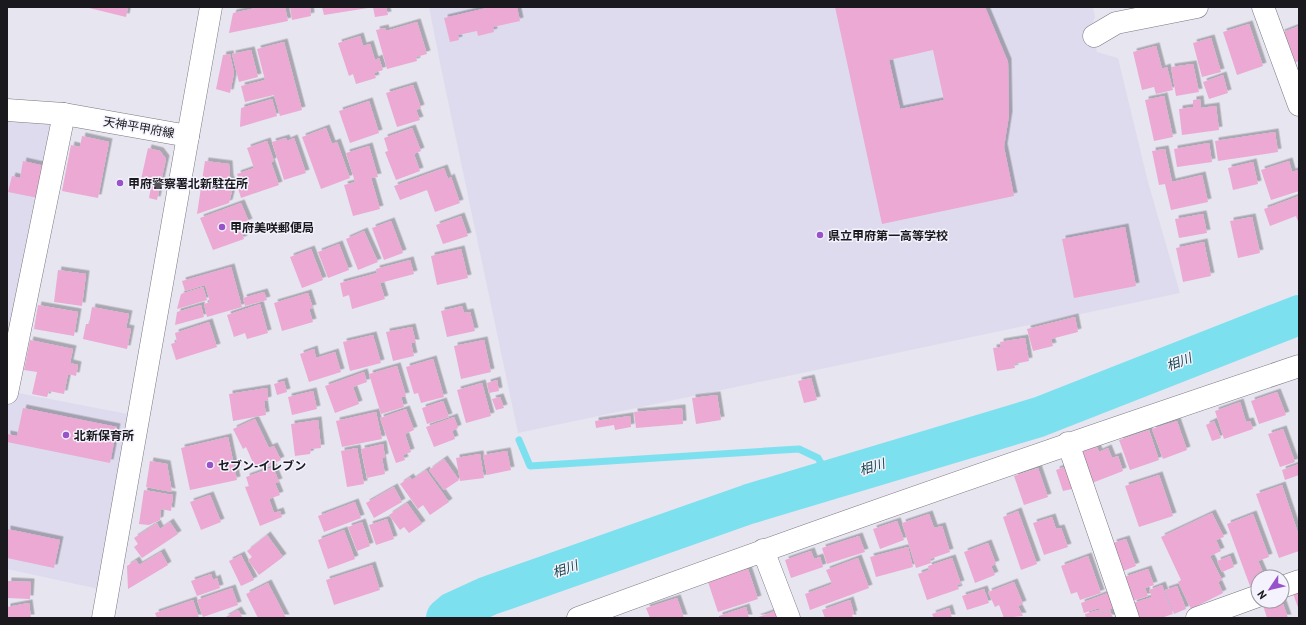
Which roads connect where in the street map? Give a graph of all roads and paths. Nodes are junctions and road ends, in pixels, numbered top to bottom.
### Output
1 (211, 7) edge
2 (1197, 7) edge
3 (1263, 7) edge
4 (1094, 36) dead end
5 (1299, 105) edge
6 (7, 110) edge
7 (64, 114) junction
8 (188, 136) junction
9 (1299, 366) edge
10 (7, 393) edge
11 (1068, 444) junction
12 (763, 550) junction
13 (1250, 599) edge
14 (100, 618) edge
15 (103, 618) edge
16 (578, 618) edge
17 (789, 618) edge
18 (1128, 618) edge
19 (1197, 618) edge

1 - 8 street, 天神平甲府線
2 - 4 street
3 - 5 street
6 - 7 street, 天神平甲府線
7 - 8 street, 天神平甲府線
7 - 10 street
8 - 15 street
9 - 11 street
11 - 12 street
11 - 18 street
12 - 16 street
12 - 17 street
13 - 19 street
14 - 15 street

